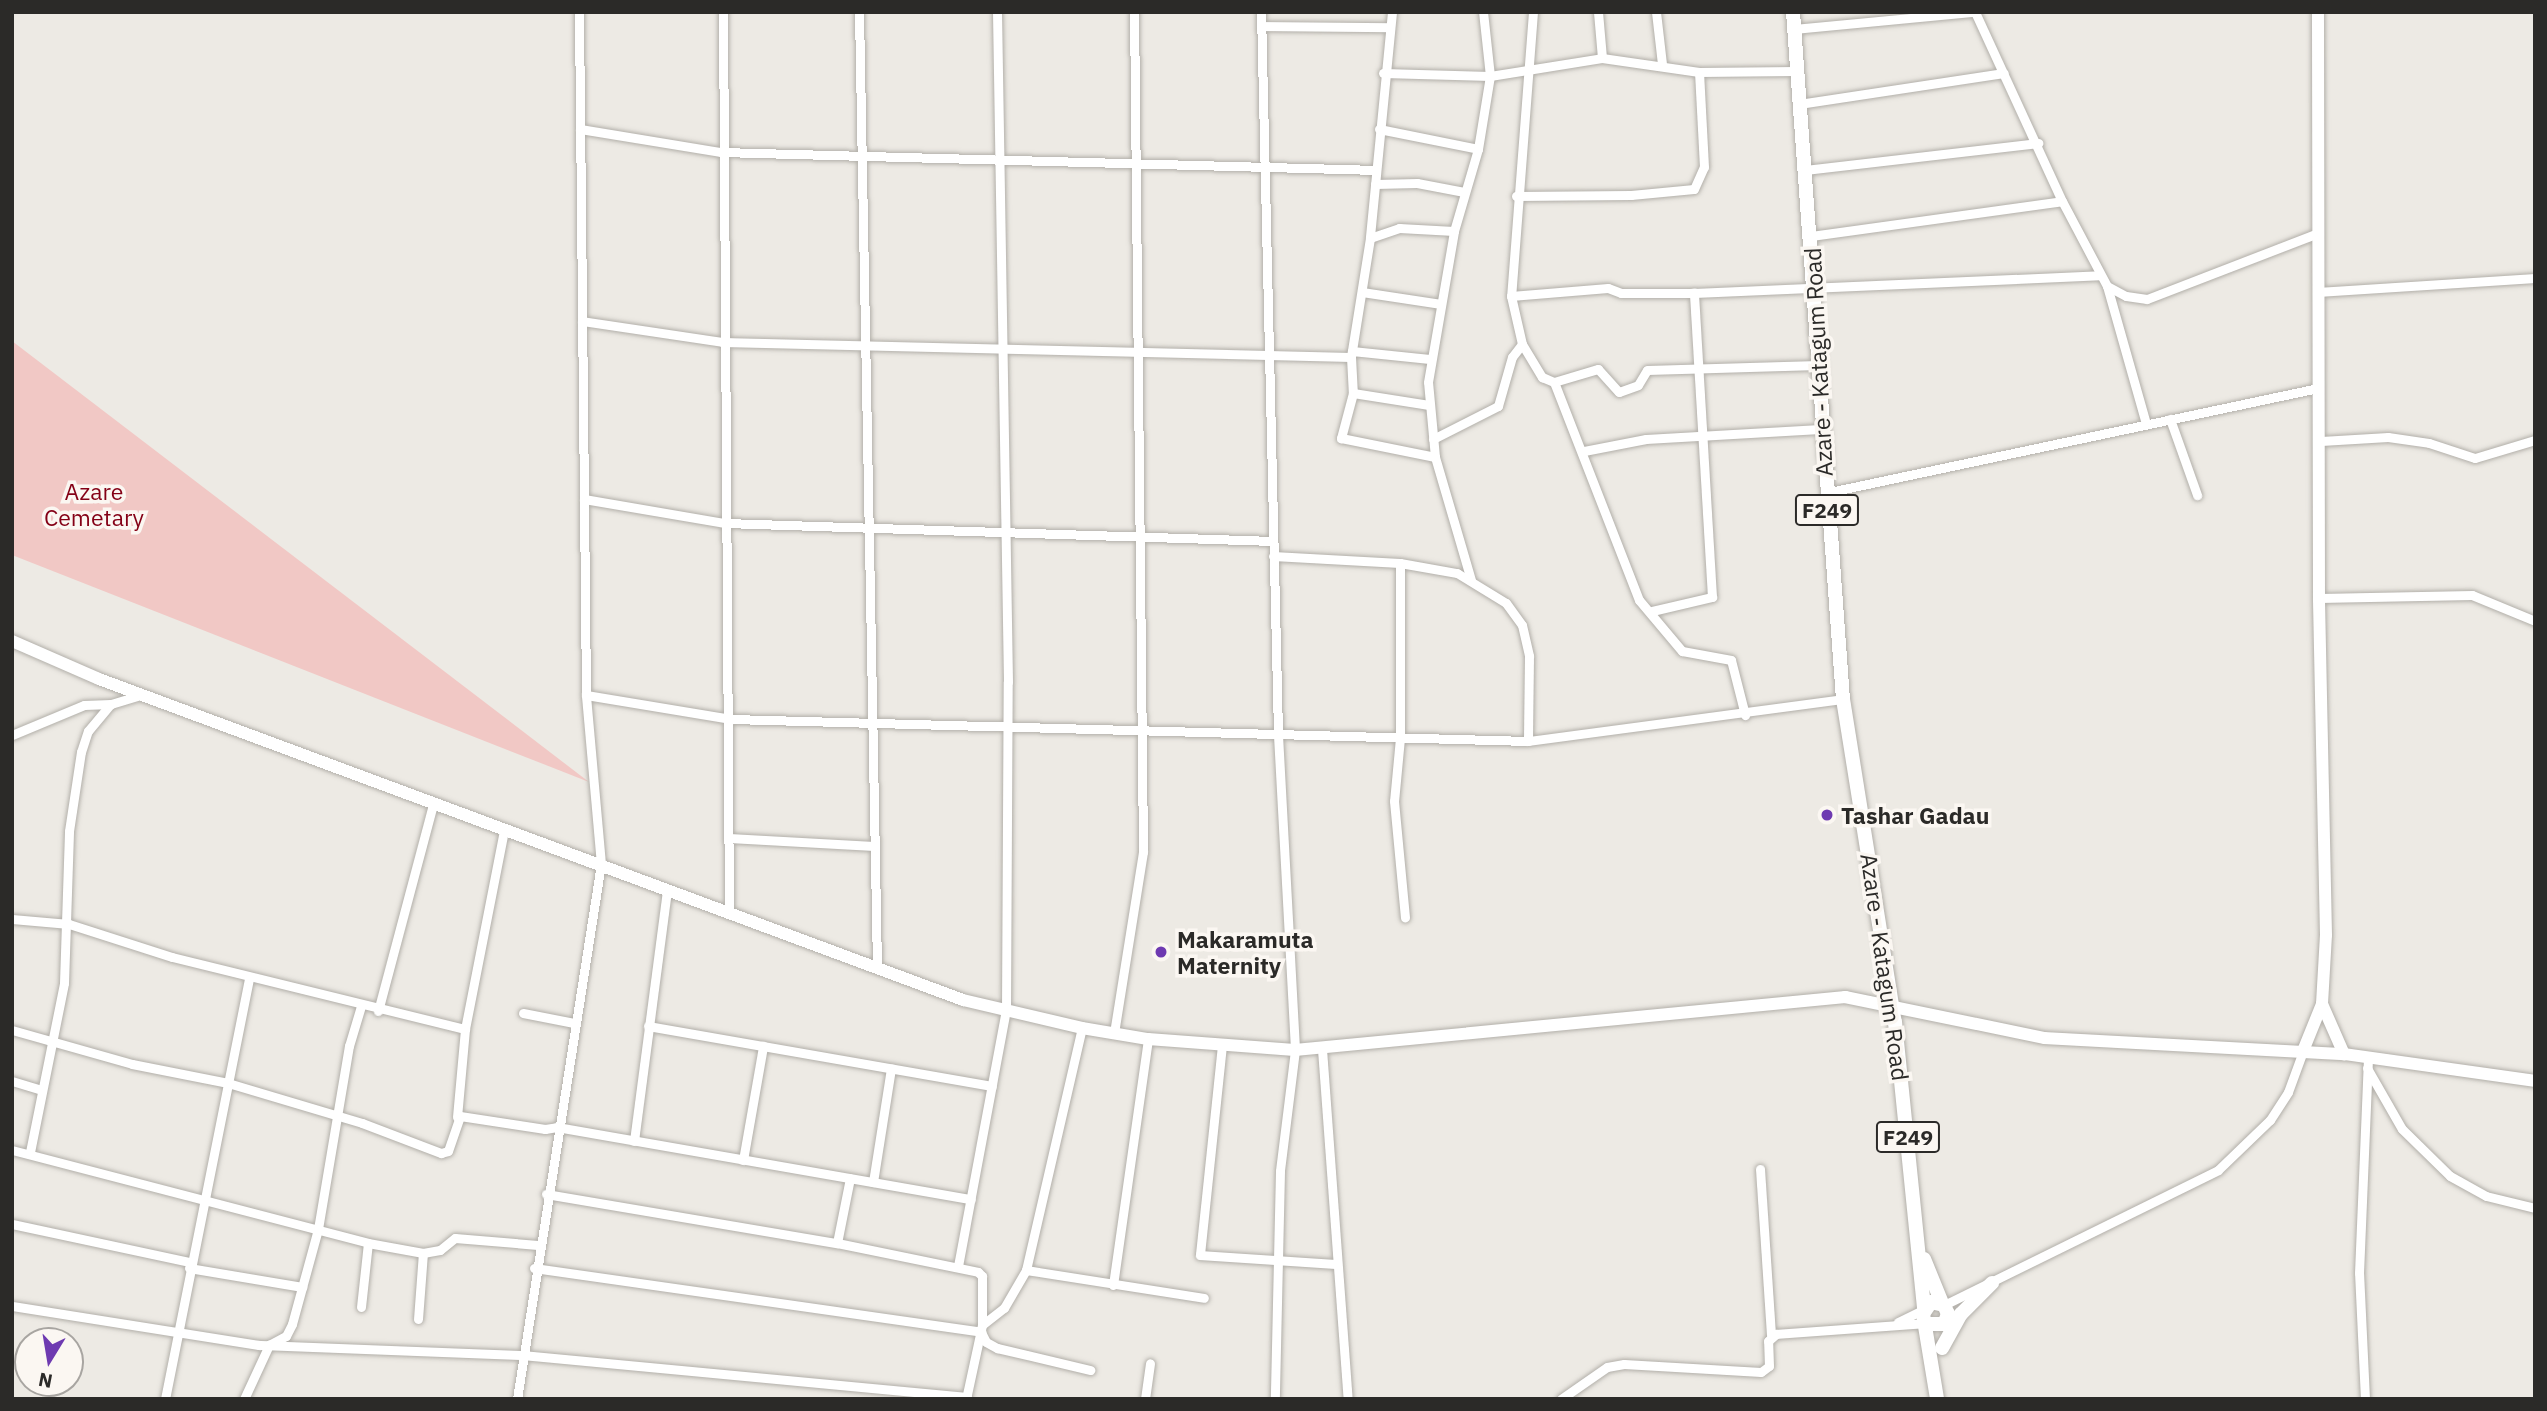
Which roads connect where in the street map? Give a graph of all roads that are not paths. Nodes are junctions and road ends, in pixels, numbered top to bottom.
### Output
1 (579, 12) edge
2 (723, 12) edge
3 (859, 12) edge
4 (997, 12) edge
5 (1134, 12) edge
6 (1261, 12) edge
7 (1392, 12) edge
8 (1483, 12) edge
9 (1533, 12) edge
10 (1598, 12) edge
11 (1656, 12) edge
12 (1793, 12) edge
13 (1974, 12) edge
14 (2318, 12) edge
15 (1261, 26) junction
16 (1388, 27) junction
17 (1793, 29) junction
18 (1602, 58) junction
19 (1662, 64) junction
20 (1532, 68) junction
21 (1796, 71) junction
22 (1699, 72) junction
23 (1383, 73) junction
24 (2004, 73) junction
25 (1490, 76) junction
26 (1799, 104) junction
27 (1379, 129) junction
28 (580, 130) junction
29 (2038, 143) junction
30 (1478, 149) junction
31 (721, 152) junction
32 (862, 153) junction
33 (999, 162) junction
34 (1136, 166) junction
35 (1268, 169) junction
36 (1376, 170) junction
37 (1805, 170) junction
38 (1375, 184) junction
39 (1464, 192) junction
40 (1516, 196) junction
41 (2062, 201) junction
42 (1454, 232) junction
43 (2318, 233) junction
44 (1811, 236) junction
45 (1370, 238) junction
46 (2100, 275) junction
47 (2535, 278) edge
48 (2107, 286) junction
49 (1814, 288) junction
50 (1362, 292) junction
51 (2318, 292) junction
52 (1694, 293) junction
53 (1511, 296) junction
54 (2126, 296) junction
55 (2112, 301) junction
56 (1441, 304) junction
57 (582, 321) junction
58 (722, 342) junction
59 (1522, 344) junction
60 (863, 345) junction
61 (1001, 347) junction
62 (1139, 351) junction
63 (1271, 353) junction
64 (1352, 354) junction
65 (1430, 359) junction
66 (1818, 365) junction
67 (1698, 369) junction
68 (1554, 382) junction
69 (2318, 388) junction
70 (1353, 393) junction
71 (1429, 405) junction
72 (2170, 419) junction
73 (2146, 424) junction
74 (1820, 429) junction
75 (1703, 436) junction
76 (1433, 439) junction
77 (2535, 440) edge
78 (2321, 441) junction
79 (1584, 451) junction
80 (1435, 457) junction
81 (1825, 493) junction
82 (2197, 495) dead end
83 (584, 499) junction
84 (725, 523) junction
85 (865, 528) junction
86 (1004, 532) junction
87 (1142, 537) junction
88 (1273, 541) junction
89 (1273, 556) junction
90 (1400, 563) junction
91 (1471, 580) junction
92 (2319, 598) junction
93 (1652, 611) junction
94 (2535, 621) edge
95 (12, 641) edge
96 (141, 695) junction
97 (586, 695) junction
98 (1843, 699) junction
99 (111, 704) junction
100 (1745, 715) junction
101 (731, 719) junction
102 (870, 723) junction
103 (1007, 727) junction
104 (1143, 731) junction
105 (12, 735) edge
106 (1278, 735) junction
107 (1400, 738) junction
108 (1528, 741) junction
109 (433, 805) junction
110 (504, 830) junction
111 (729, 838) junction
112 (874, 846) junction
113 (600, 864) junction
114 (667, 892) junction
115 (729, 914) junction
116 (1405, 917) dead end
117 (12, 919) edge
118 (69, 924) junction
119 (877, 968) junction
120 (249, 978) junction
121 (1892, 1004) junction
122 (2322, 1004) junction
123 (361, 1006) junction
124 (1006, 1010) junction
125 (378, 1011) junction
126 (523, 1013) dead end
127 (574, 1023) junction
128 (648, 1026) junction
129 (1082, 1028) junction
130 (465, 1029) junction
131 (12, 1030) edge
132 (1114, 1033) junction
133 (53, 1039) junction
134 (1148, 1039) junction
135 (1222, 1045) junction
136 (763, 1046) junction
137 (1322, 1049) junction
138 (1295, 1051) junction
139 (2303, 1051) junction
140 (2344, 1054) junction
141 (2367, 1062) junction
142 (891, 1068) junction
143 (12, 1081) edge
144 (2535, 1081) edge
145 (228, 1083) junction
146 (992, 1086) junction
147 (42, 1090) junction
148 (338, 1115) junction
149 (457, 1117) junction
150 (557, 1127) junction
151 (634, 1141) junction
152 (12, 1150) edge
153 (30, 1152) junction
154 (743, 1160) junction
155 (1760, 1169) dead end
156 (850, 1178) junction
157 (873, 1182) junction
158 (546, 1194) junction
159 (206, 1198) junction
160 (971, 1199) junction
161 (2535, 1208) edge
162 (12, 1224) edge
163 (318, 1229) junction
164 (368, 1243) junction
165 (837, 1243) junction
166 (538, 1245) junction
167 (423, 1253) junction
168 (1921, 1253) junction
169 (1278, 1260) junction
170 (190, 1265) junction
171 (1335, 1265) junction
172 (958, 1266) junction
173 (534, 1268) junction
174 (1026, 1270) junction
175 (1992, 1283) junction
176 (1113, 1285) junction
177 (302, 1287) junction
178 (1204, 1298) dead end
179 (1943, 1304) junction
180 (12, 1307) edge
181 (362, 1307) dead end
182 (1925, 1317) junction
183 (418, 1320) dead end
184 (1944, 1324) junction
185 (981, 1328) junction
186 (176, 1332) junction
187 (1771, 1336) junction
188 (269, 1345) junction
189 (1942, 1348) junction
190 (522, 1355) junction
191 (1150, 1363) dead end
192 (1090, 1370) dead end
193 (1937, 1392) edge
194 (967, 1398) edge
195 (165, 1399) edge
196 (244, 1399) edge
197 (517, 1399) edge
198 (1145, 1399) edge
199 (1275, 1399) edge
200 (1348, 1399) edge
201 (1561, 1399) edge
202 (2365, 1399) edge

1 - 28 street
2 - 31 street
3 - 32 street
4 - 33 street
5 - 34 street
6 - 15 street
7 - 16 street
8 - 25 street
9 - 20 street
10 - 18 street
11 - 19 street
12 - 17 main road, Azare - Katagum Road / F249
13 - 17 street
13 - 24 street
14 - 43 street
15 - 16 street
15 - 35 street
16 - 23 street
17 - 21 main road, Azare - Katagum Road / F249
18 - 19 street
18 - 20 street
19 - 22 street
20 - 25 street
20 - 40 street
21 - 22 street
21 - 26 main road, Azare - Katagum Road / F249
22 - 40 street
23 - 25 street
23 - 27 street
24 - 26 street
24 - 29 street
25 - 30 street
26 - 37 main road, Azare - Katagum Road / F249
27 - 30 street
27 - 36 street
28 - 31 street
28 - 57 street
29 - 37 street
29 - 41 street
30 - 39 street
31 - 32 street
31 - 58 street
32 - 33 street
32 - 60 street
33 - 34 street
33 - 61 street
34 - 35 street
34 - 62 street
35 - 36 street
35 - 63 street
36 - 38 street
37 - 44 main road, Azare - Katagum Road / F249
38 - 39 street
38 - 45 street
39 - 42 street
40 - 53 street
41 - 44 street
41 - 46 street
42 - 45 street
42 - 56 street
43 - 51 street
43 - 54 street
44 - 49 main road, Azare - Katagum Road / F249
45 - 50 street
46 - 48 street
46 - 49 street
47 - 51 street
48 - 54 street
48 - 55 street
49 - 52 street
49 - 66 main road, Azare - Katagum Road / F249
50 - 56 street
50 - 64 street
51 - 69 street
52 - 53 street
52 - 67 street
53 - 59 street
54 - 55 street
55 - 73 street
56 - 65 street
57 - 58 street
57 - 83 street
58 - 60 street
58 - 84 street
59 - 68 street
59 - 76 street
60 - 61 street
60 - 85 street
61 - 62 street
61 - 86 street
62 - 63 street
62 - 87 street
63 - 64 street
63 - 88 street
64 - 65 street
64 - 70 street
65 - 71 street
66 - 67 street
66 - 74 main road, Azare - Katagum Road / F249
67 - 68 street
67 - 75 street
68 - 79 street
69 - 72 street
69 - 78 street
70 - 71 street
70 - 80 street
71 - 76 street
72 - 73 street
72 - 82 street
73 - 81 street
74 - 75 street
74 - 81 main road, Azare - Katagum Road / F249
75 - 79 street
75 - 93 street
76 - 80 street
77 - 78 street
78 - 92 street
79 - 93 street
80 - 91 street
81 - 98 main road, Azare - Katagum Road / F249
83 - 84 street
83 - 97 street
84 - 85 street
84 - 101 street
85 - 86 street
85 - 102 street
86 - 87 street
86 - 103 street
87 - 88 street
87 - 104 street
88 - 89 street
89 - 90 street
89 - 106 street
90 - 91 street
90 - 107 street
91 - 108 street
92 - 94 street
92 - 122 street
93 - 100 street
95 - 96 street
96 - 99 street
96 - 109 street
97 - 101 street
97 - 113 street
98 - 100 street
98 - 121 main road, Azare - Katagum Road / F249
99 - 105 street
99 - 118 street
100 - 108 street
101 - 102 street
101 - 111 street
102 - 103 street
102 - 112 street
103 - 104 street
103 - 124 street
104 - 106 street
104 - 132 street
106 - 107 street
106 - 138 street
107 - 108 street
107 - 116 street
109 - 110 street
109 - 125 street
110 - 113 street
110 - 130 street
111 - 112 street
111 - 115 street
112 - 119 street
113 - 114 street
113 - 127 street
114 - 115 street
114 - 128 street
115 - 119 street
117 - 118 street
118 - 120 street
118 - 133 street
119 - 124 street
120 - 123 street
120 - 145 street
121 - 137 street
121 - 139 street
121 - 168 main road, Azare - Katagum Road / F249
122 - 139 street
122 - 140 street
123 - 125 street
123 - 148 street
124 - 129 street
124 - 146 street
125 - 130 street
126 - 127 street
127 - 150 street
128 - 136 street
128 - 151 street
129 - 132 street
129 - 174 street
130 - 149 street
131 - 133 street
132 - 134 street
133 - 145 street
133 - 147 street
134 - 135 street
134 - 176 street
135 - 138 street
135 - 169 street
136 - 142 street
136 - 154 street
137 - 138 street
137 - 171 street
138 - 169 street
139 - 140 street
139 - 175 street
140 - 141 street
141 - 144 street
141 - 161 street
141 - 202 street
142 - 146 street
142 - 157 street
143 - 147 street
145 - 148 street
145 - 159 street
146 - 160 street
147 - 153 street
148 - 149 street
148 - 163 street
149 - 150 street
150 - 151 street
150 - 158 street
151 - 154 street
152 - 153 street
153 - 159 street
154 - 156 street
155 - 187 street
156 - 157 street
156 - 165 street
157 - 160 street
158 - 165 street
158 - 166 street
159 - 163 street
159 - 170 street
160 - 172 street
162 - 170 street
163 - 164 street
163 - 177 street
164 - 167 street
164 - 181 street
165 - 172 street
166 - 167 street
166 - 173 street
167 - 183 street
168 - 179 main road, Azare - Katagum Road / F249
168 - 182 main road, Azare - Katagum Road / F249
169 - 171 street
169 - 199 street
170 - 177 street
170 - 186 street
171 - 200 street
172 - 185 street
173 - 185 street
173 - 190 street
174 - 176 street
174 - 185 street
175 - 179 street
175 - 189 main road
176 - 178 street
177 - 188 street
179 - 182 main road
179 - 184 main road, Azare - Katagum Road / F249
180 - 186 street
182 - 184 main road
182 - 187 street
182 - 193 main road, Azare - Katagum Road / F249
184 - 189 main road, Azare - Katagum Road / F249
185 - 192 street
185 - 194 street
186 - 188 street
186 - 195 street
187 - 201 street
188 - 190 street
188 - 196 street
189 - 193 main road, Azare - Katagum Road / F249
190 - 194 street
190 - 197 street
191 - 198 street

